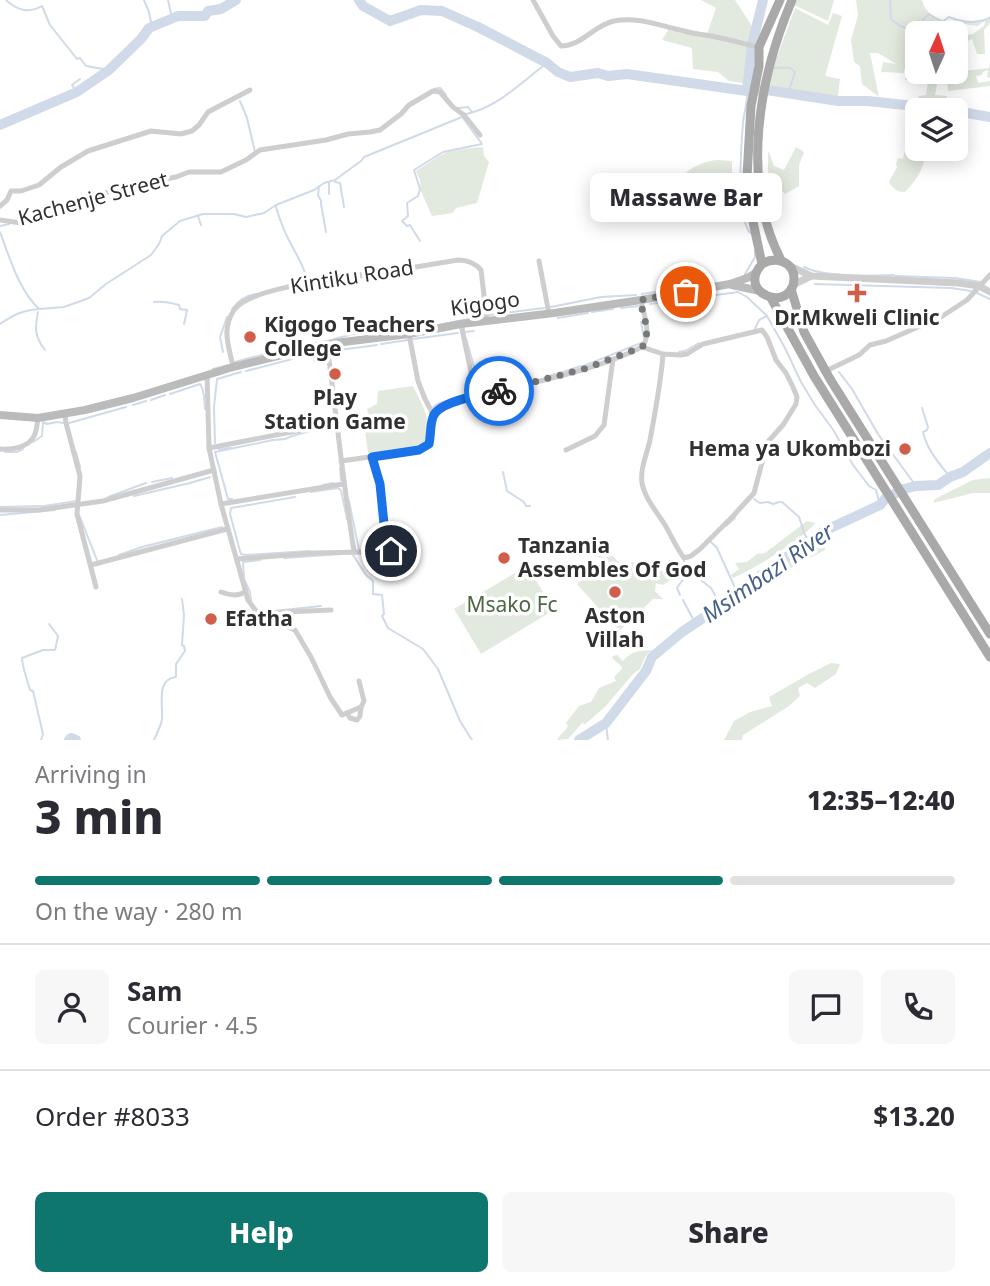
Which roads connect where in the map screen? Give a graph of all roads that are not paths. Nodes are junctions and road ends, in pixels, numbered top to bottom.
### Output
1 (533, 0) edge
2 (780, 0) edge
3 (792, 0) edge
4 (759, 47) junction
5 (250, 90) dead end
6 (481, 135) dead end
7 (0, 206) edge
8 (0, 220) edge
9 (539, 261) dead end
10 (784, 263) junction
11 (762, 264) junction
12 (756, 273) junction
13 (990, 275) edge
14 (811, 276) junction
15 (730, 284) junction
16 (979, 286) junction
17 (792, 287) junction
18 (760, 292) junction
19 (990, 292) edge
20 (771, 298) junction
21 (640, 300) junction
22 (549, 314) junction
23 (487, 321) junction
24 (461, 324) junction
25 (409, 334) junction
26 (327, 344) junction
27 (642, 347) junction
28 (663, 354) junction
29 (613, 359) junction
30 (233, 367) junction
31 (825, 371) junction
32 (207, 375) junction
33 (476, 396) junction
34 (65, 414) junction
35 (433, 414) junction
36 (0, 415) edge
37 (38, 418) junction
38 (338, 423) junction
39 (209, 448) junction
40 (0, 449) edge
41 (566, 450) dead end
42 (372, 457) junction
43 (341, 461) junction
44 (214, 470) junction
45 (343, 484) junction
46 (77, 504) junction
47 (221, 504) junction
48 (0, 510) edge
49 (227, 529) junction
50 (354, 551) junction
51 (391, 551) junction
52 (414, 551) dead end
53 (237, 559) junction
54 (91, 565) junction
55 (96, 587) dead end
56 (221, 592) dead end
57 (246, 592) junction
58 (331, 610) dead end
59 (262, 616) junction
60 (990, 634) edge
61 (990, 657) edge
62 (359, 681) dead end
63 (361, 706) junction
64 (347, 713) junction

1 - 4 street
2 - 4 main road
3 - 10 main road
4 - 11 main road
5 - 7 street
6 - 8 street, Kachenje Street
9 - 22 street
10 - 11 main road
10 - 14 street
10 - 17 main road
11 - 12 main road
12 - 15 main road
12 - 18 main road
13 - 16 street
14 - 16 street
14 - 17 street
15 - 18 main road
15 - 21 main road, Kigogo
16 - 19 street
16 - 31 street
17 - 20 main road
17 - 31 main road
18 - 20 main road
20 - 61 main road
21 - 22 main road, Kigogo
21 - 27 street
22 - 23 main road, Kigogo
23 - 24 main road, Kigogo
23 - 30 street, Kintiku Road
24 - 25 main road, Kigogo
24 - 33 street
25 - 26 main road, Kigogo
25 - 35 street
26 - 30 main road, Kigogo
26 - 38 street
27 - 28 street
27 - 29 street
28 - 28 street
29 - 33 street
29 - 41 street
30 - 32 main road, Kigogo
31 - 60 main road
32 - 34 main road, Kigogo
32 - 39 street
33 - 35 street
34 - 37 main road, Kigogo
34 - 46 street
35 - 42 street
36 - 37 main road, Kigogo
37 - 40 street
38 - 39 street
38 - 43 street
39 - 44 street
42 - 43 street
42 - 51 street
43 - 45 street
44 - 46 street
44 - 47 street
45 - 47 street
45 - 50 street
46 - 48 street
46 - 54 street
47 - 49 street
49 - 53 street
49 - 54 street
50 - 51 street
50 - 53 street
51 - 52 street
53 - 57 street
54 - 55 street
56 - 57 street
57 - 59 street
58 - 59 street
59 - 64 street
62 - 63 street
63 - 64 street
63 - 64 street

